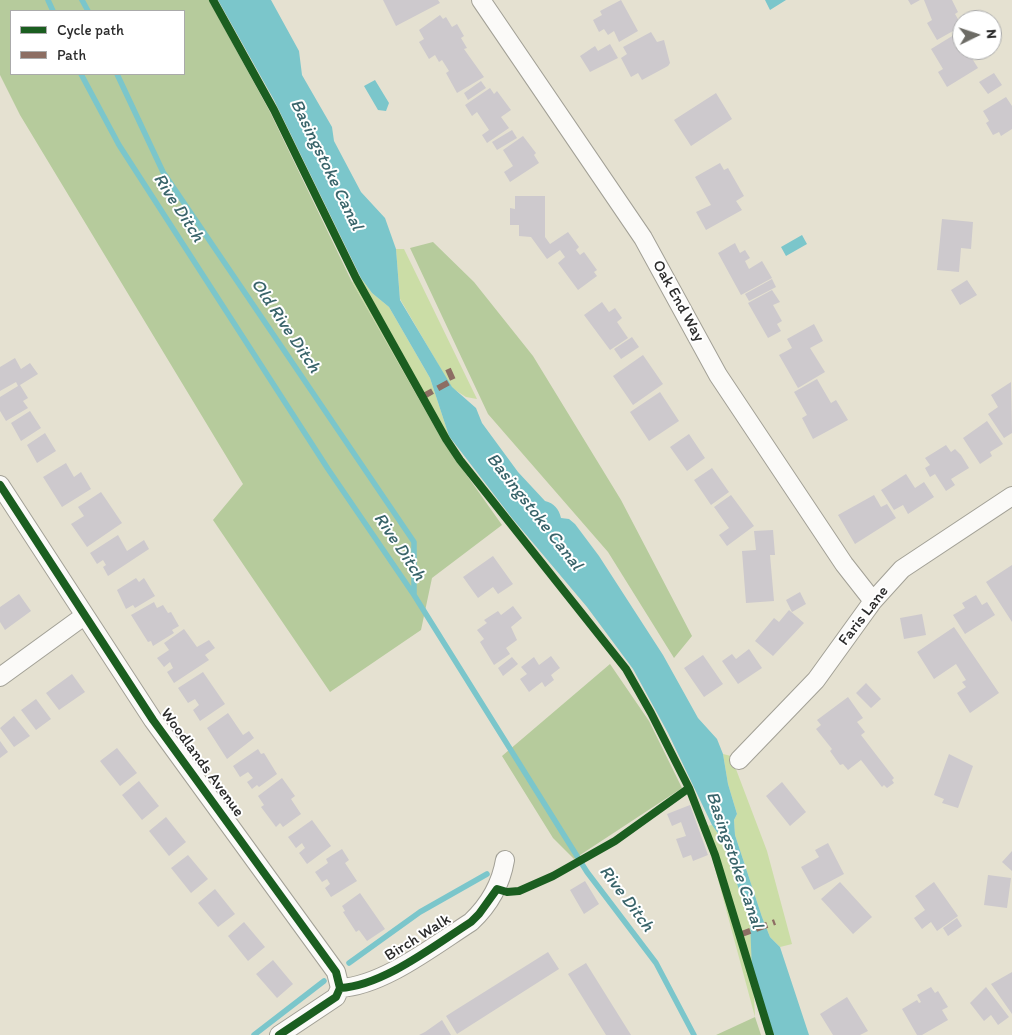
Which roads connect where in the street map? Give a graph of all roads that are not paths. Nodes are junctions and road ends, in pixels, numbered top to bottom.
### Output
1 (481, 0) edge
2 (0, 485) edge
3 (1012, 496) edge
4 (874, 601) junction
5 (84, 616) junction
6 (0, 677) edge
7 (738, 760) dead end
8 (505, 860) dead end
9 (340, 988) junction
10 (279, 1035) edge

1 - 4 street, Oak End Way
2 - 5 street, Woodlands Avenue
3 - 4 street, Faris Lane
4 - 7 street, Faris Lane
5 - 6 street
5 - 9 street, Woodlands Avenue
8 - 9 street, Birch Walk
9 - 10 street

